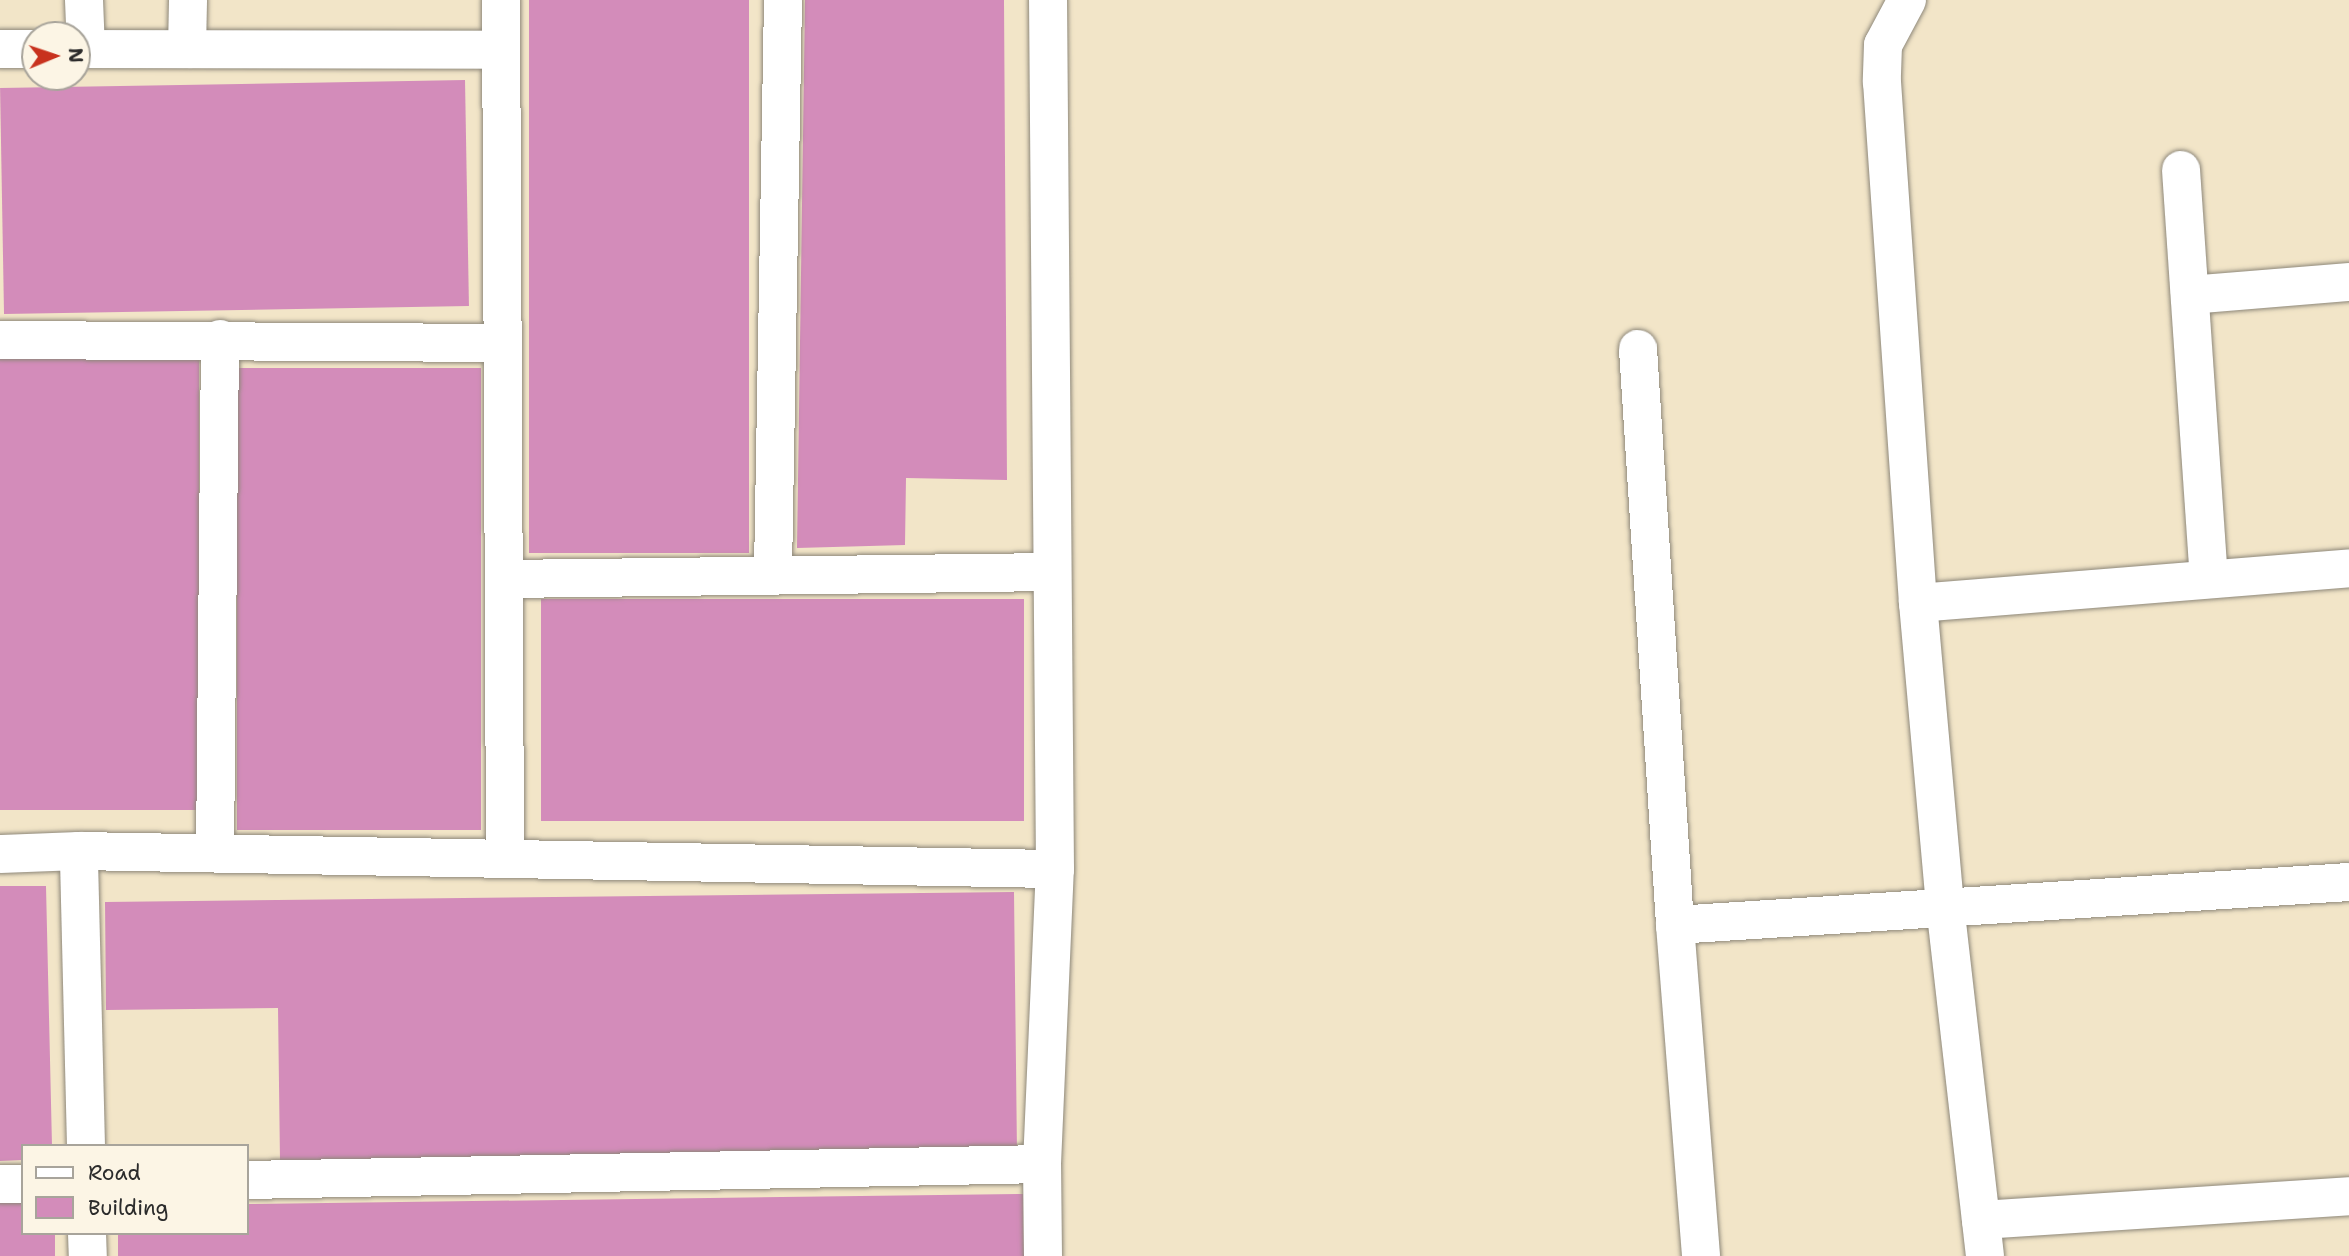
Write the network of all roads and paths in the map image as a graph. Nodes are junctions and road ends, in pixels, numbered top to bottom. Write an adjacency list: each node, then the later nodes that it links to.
1 (84, 0): 7 (street)
2 (188, 0): 11 (street)
3 (501, 0): 12 (street)
4 (783, 0): 21 (street)
5 (1048, 0): 22 (street)
6 (1907, 0): 25 (street)
7 (83, 21)
8 (0, 49): 9 (street)
9 (21, 49)
10 (91, 49): 11 (street)
11 (187, 49): 12 (street)
12 (501, 50): 18 (street)
13 (2181, 170): 15 (street)
14 (2349, 282): 15 (street)
15 (2190, 295): 24 (street)
16 (220, 339): 17 (street); 18 (street); 27 (street)
17 (0, 341)
18 (503, 343): 23 (street)
19 (1638, 349): 33 (street)
20 (2349, 568): 24 (street)
21 (773, 572): 22 (street); 23 (street)
22 (1052, 572): 30 (street)
23 (505, 579): 29 (street)
24 (2209, 579): 25 (street)
25 (1918, 603): 32 (street)
26 (79, 851): 27 (street); 28 (street); 34 (street)
27 (215, 853): 29 (street)
28 (0, 854)
29 (505, 859): 30 (street)
30 (1055, 869): 35 (street)
31 (2349, 881): 32 (street)
32 (1945, 905): 33 (street); 41 (street)
33 (1675, 925): 44 (street)
34 (86, 1144)
35 (1042, 1164): 36 (street); 43 (street)
36 (248, 1181)
37 (0, 1184): 38 (street)
38 (21, 1184)
39 (2349, 1196): 41 (street)
40 (87, 1235): 42 (street)
41 (1983, 1238)
42 (88, 1256)
43 (1043, 1256)
44 (1701, 1256)

